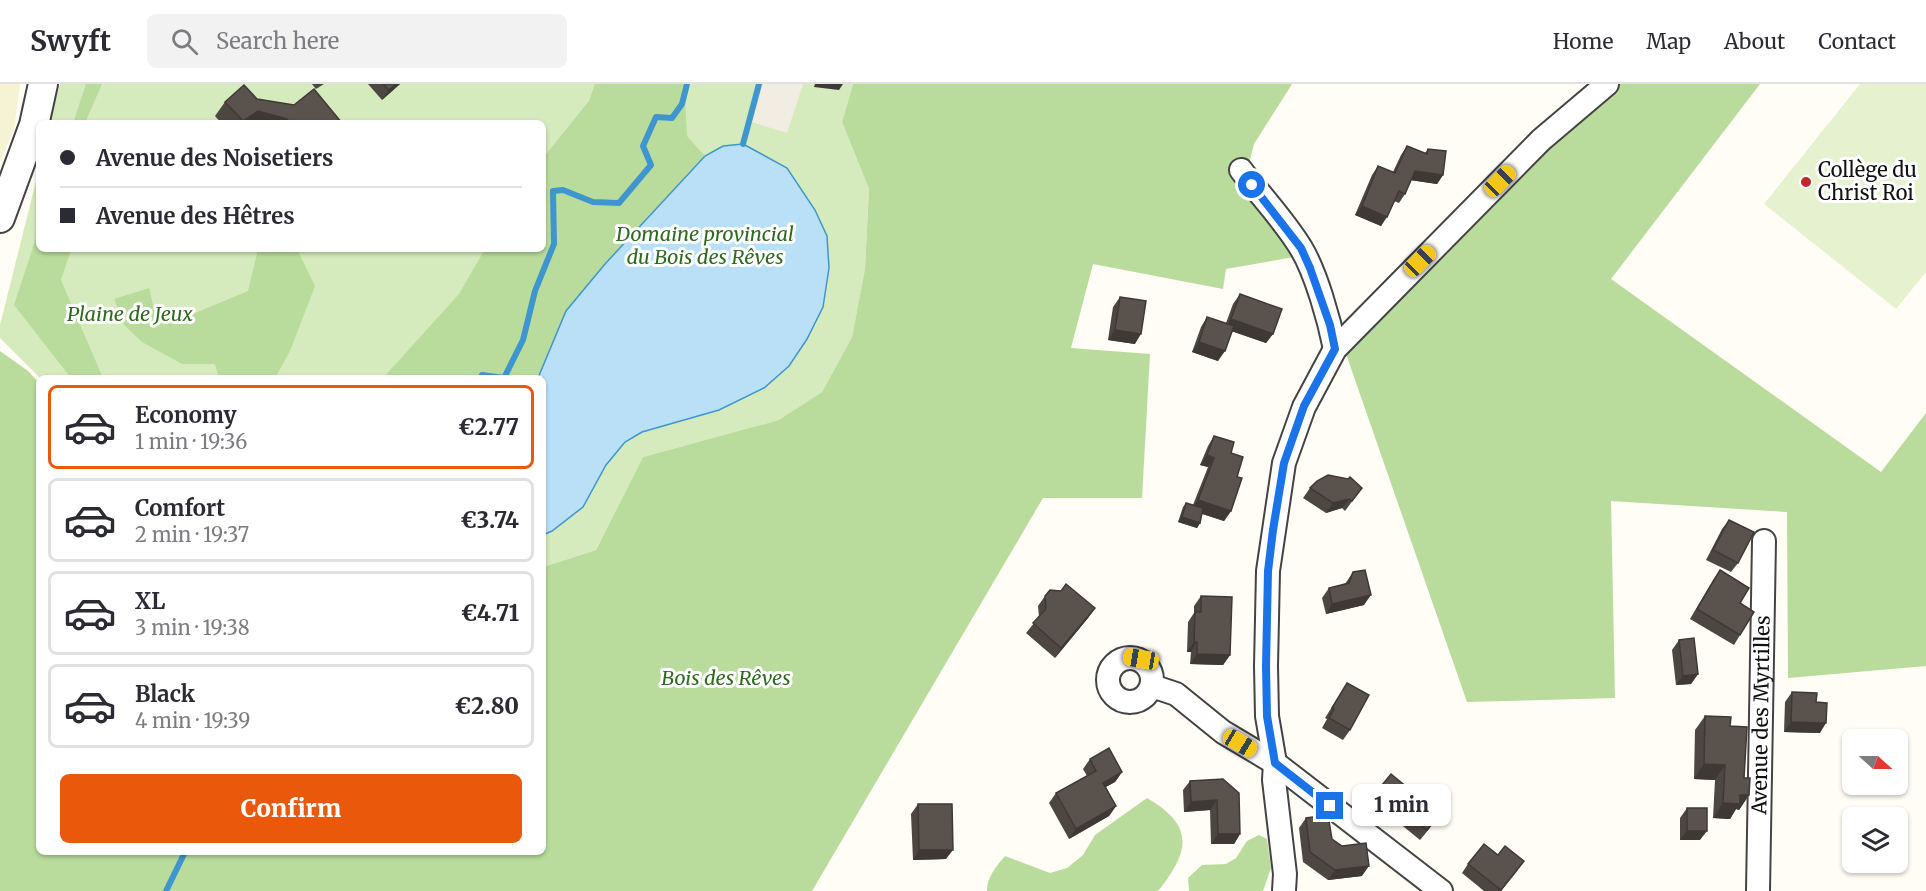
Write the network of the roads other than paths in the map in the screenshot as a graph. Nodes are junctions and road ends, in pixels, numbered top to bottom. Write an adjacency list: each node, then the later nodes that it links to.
1 (43, 84): 4 (street)
2 (1607, 84): 5 (street)
3 (1241, 170): 5 (street)
4 (0, 218)
5 (1335, 349): 8 (street)
6 (1764, 541): 11 (street, Avenue des Myrtilles)
7 (1152, 686): 8 (street)
8 (1275, 763): 9 (street); 10 (street)
9 (1284, 891)
10 (1441, 891)
11 (1758, 891)

